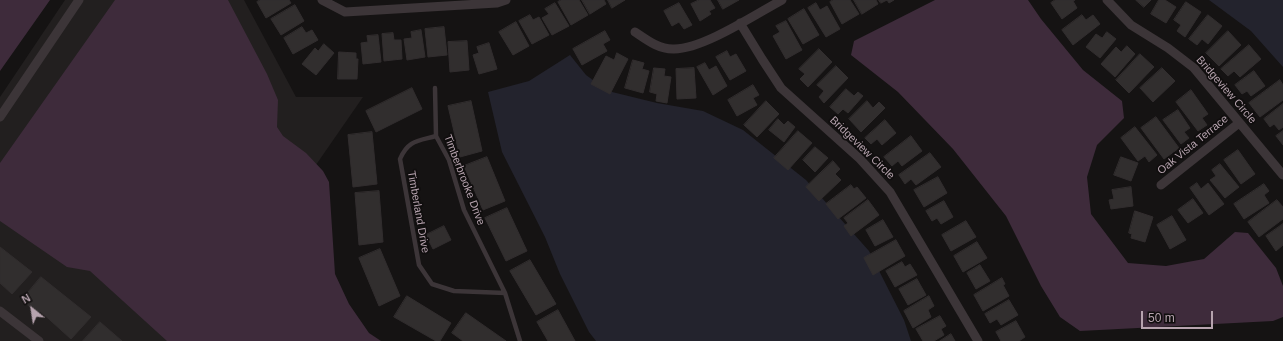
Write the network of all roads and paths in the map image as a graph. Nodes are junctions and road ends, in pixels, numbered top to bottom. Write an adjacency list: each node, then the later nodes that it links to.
1 (80, 0): 9 (street)
2 (322, 0): 3 (street)
3 (506, 0)
4 (782, 0): 6 (street)
5 (1107, 0): 10 (street, Bridgeview Circle)
6 (740, 22): 7 (street); 18 (street, Bridgeview Circle)
7 (635, 32)
8 (435, 88): 11 (lane, Timberbrooke Drive)
9 (0, 117)
10 (1239, 123): 12 (street, Bridgeview Circle); 13 (street, Oak Vista Terrace)
11 (436, 136): 14 (lane, Timberbrooke Drive); 14 (lane, Timberland Drive)
12 (1283, 175)
13 (1161, 185)
14 (505, 293): 17 (lane, Timberbrooke Drive)
15 (0, 311): 16 (street)
16 (39, 341)
17 (520, 341)
18 (978, 341)

